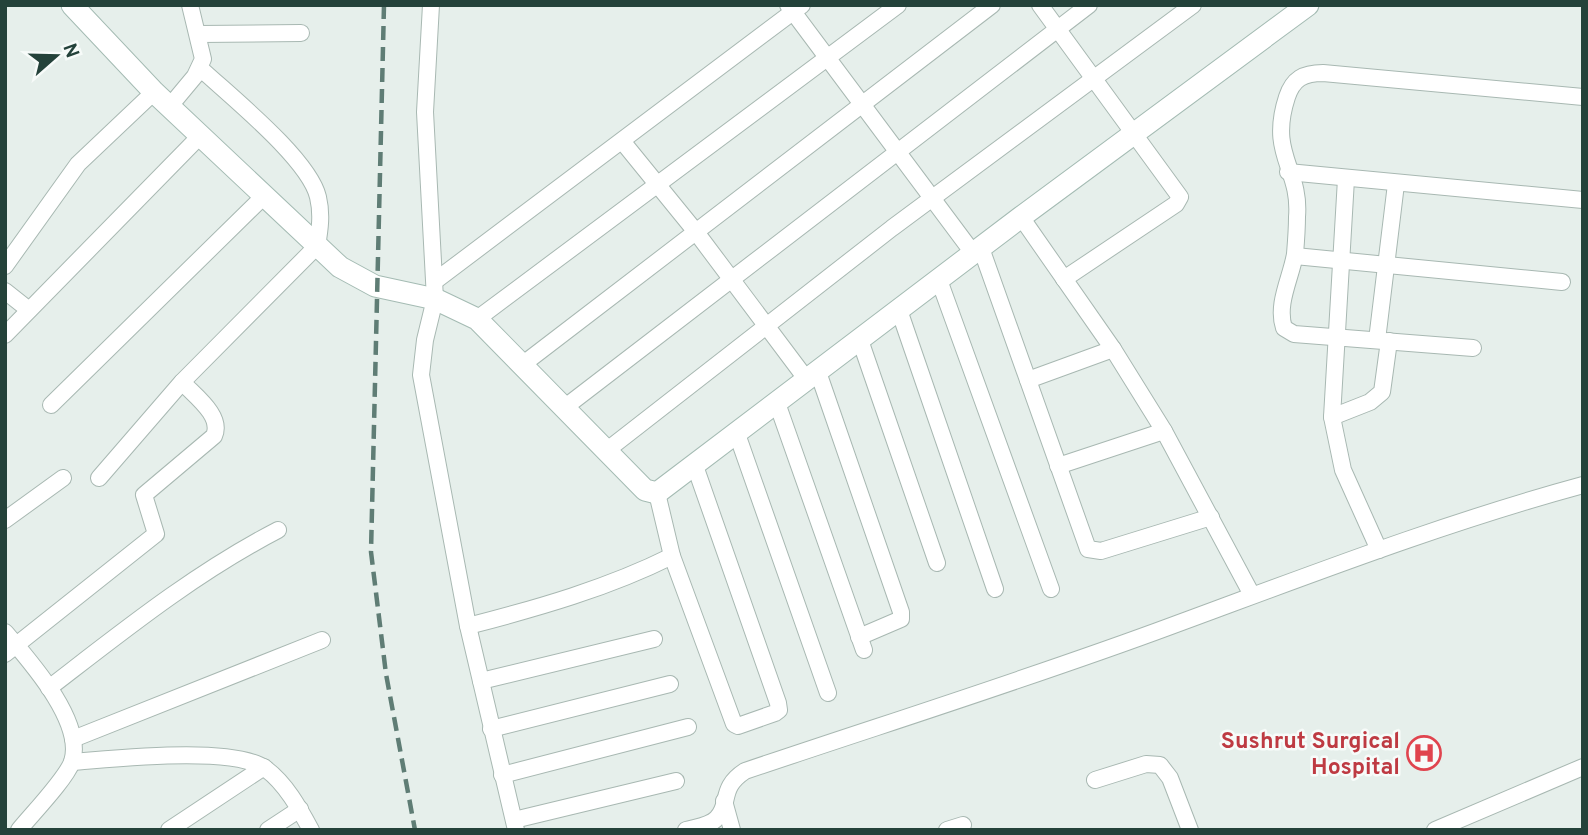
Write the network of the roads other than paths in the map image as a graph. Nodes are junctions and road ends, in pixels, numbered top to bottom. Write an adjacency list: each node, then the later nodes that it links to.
1 (72, 5): 18 (street)
2 (190, 5): 13 (street)
3 (431, 5): 43 (street)
4 (898, 5): 14 (street)
5 (992, 5): 19 (street)
6 (1040, 5): 11 (street)
7 (1089, 5): 11 (street)
8 (1193, 5): 16 (street)
9 (794, 7): 14 (street); 22 (street)
10 (1294, 9): 20 (street)
11 (1057, 30): 16 (street); 23 (street)
12 (301, 33): 13 (street)
13 (200, 34): 15 (street)
14 (827, 58): 19 (street); 26 (street)
15 (200, 68): 18 (street); 33 (street)
16 (1092, 80): 20 (street); 29 (street)
17 (1583, 97): 24 (street)
18 (162, 99): 21 (street); 38 (street)
19 (862, 107): 23 (street); 32 (street)
20 (1135, 133): 31 (street); 40 (street)
21 (200, 136): 28 (street); 45 (street)
22 (622, 141): 26 (street); 43 (street)
23 (896, 151): 29 (street); 39 (street)
24 (1288, 172): 25 (street); 35 (street)
25 (1346, 179): 27 (street); 36 (street)
26 (658, 183): 32 (street); 47 (street)
27 (1396, 184): 30 (street); 37 (street)
28 (264, 196): 33 (street); 60 (street)
29 (932, 198): 34 (street); 48 (street)
30 (1583, 200)
31 (1021, 217): 34 (street); 40 (street)
32 (696, 232): 39 (street); 55 (street)
33 (317, 246): 43 (street); 58 (street)
34 (977, 250): 41 (street); 57 (street)
35 (1295, 256): 36 (street); 50 (street)
36 (1340, 262): 37 (street); 50 (street)
37 (1387, 266): 42 (street); 52 (street)
38 (5, 267)
39 (730, 278): 48 (street); 61 (street)
40 (1063, 279): 54 (street)
41 (939, 280): 46 (street); 79 (street)
42 (1562, 282)
43 (435, 290): 47 (street); 81 (street)
44 (5, 291): 45 (street)
45 (29, 310): 49 (street)
46 (899, 310): 51 (street); 78 (street)
47 (477, 320): 55 (street)
48 (765, 325): 56 (street); 65 (street)
49 (5, 335)
50 (1335, 336): 52 (street); 62 (street)
51 (860, 340): 56 (street); 77 (street)
52 (1383, 340): 53 (street); 62 (street)
53 (1473, 348)
54 (1113, 349): 57 (street); 63 (street)
55 (522, 365): 61 (street)
56 (813, 376): 59 (street); 59 (street)
57 (1028, 380): 67 (street)
58 (182, 382): 69 (street); 85 (street)
59 (777, 403): 64 (street)
60 (51, 405)
61 (564, 408): 65 (street)
62 (1332, 417): 75 (street)
63 (1164, 431): 67 (street); 72 (street)
64 (737, 434): 66 (street); 89 (street)
65 (606, 451): 71 (street)
66 (695, 466): 71 (street); 76 (street)
67 (1058, 466): 72 (street)
68 (63, 478): 73 (street)
69 (99, 478)
70 (1583, 485): 75 (street)
71 (657, 493): 76 (street)
72 (1211, 517): 80 (street)
73 (5, 520)
74 (278, 530): 88 (street)
75 (1379, 550): 80 (street)
76 (672, 556): 81 (street)
77 (937, 563)
78 (995, 589)
79 (1051, 589)
80 (1252, 595): 99 (street)
81 (468, 626): 86 (street)
82 (5, 632): 85 (street)
83 (654, 639): 86 (street)
84 (322, 640): 92 (street)
85 (11, 649): 88 (street)
86 (481, 681): 91 (street)
87 (670, 684): 91 (street)
88 (49, 688): 92 (street)
89 (828, 693)
90 (688, 727): 96 (street)
91 (491, 729): 96 (street)
92 (74, 739): 93 (street)
93 (72, 762): 94 (street); 102 (street)
94 (264, 767): 100 (street); 103 (street)
95 (1583, 767): 109 (street)
96 (502, 775): 101 (street)
97 (676, 780): 101 (street)
98 (1095, 780): 108 (street)
99 (724, 801): 106 (street); 107 (street)
100 (300, 809): 104 (street); 105 (street)
101 (515, 825)
102 (19, 830)
103 (169, 830)
104 (268, 830)
105 (311, 830)
106 (686, 830)
107 (732, 830)
108 (1190, 830)
109 (1436, 830)

